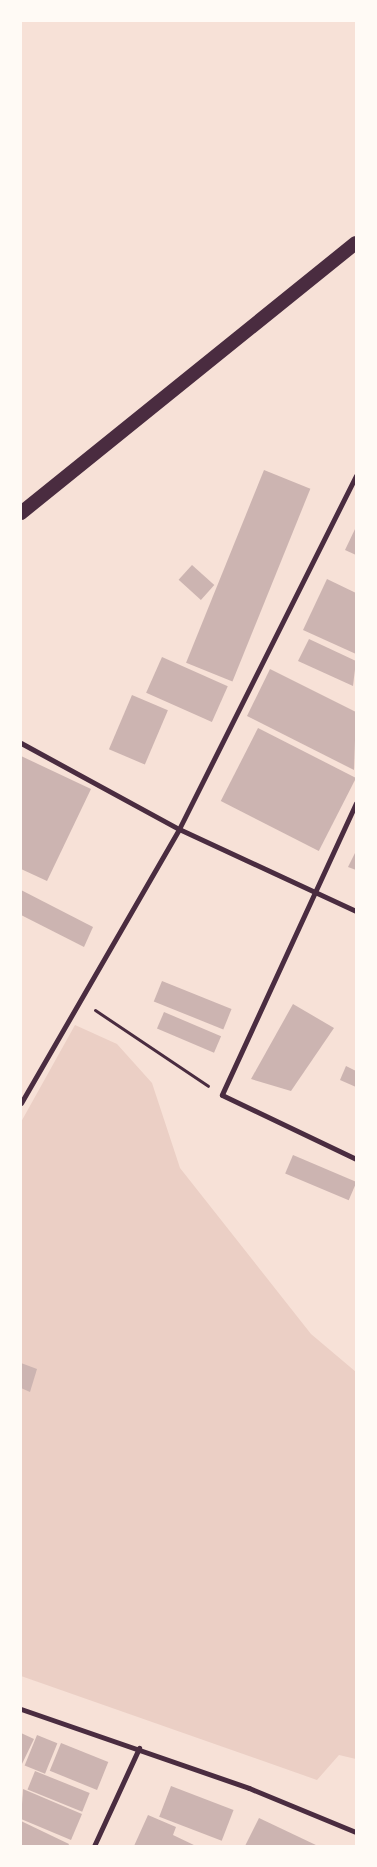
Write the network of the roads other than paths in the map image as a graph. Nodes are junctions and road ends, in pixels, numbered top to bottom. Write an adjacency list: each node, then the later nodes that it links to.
1 (356, 243): 3 (highway)
2 (356, 476): 6 (street)
3 (21, 513)
4 (21, 743): 6 (street)
5 (356, 803): 7 (street)
6 (179, 829): 7 (street); 9 (street)
7 (314, 891): 8 (street); 10 (street)
8 (356, 911)
9 (21, 1103)
10 (356, 1159)
11 (21, 1709): 12 (street)
12 (139, 1748): 13 (street); 14 (street)
13 (356, 1832)
14 (94, 1846)

